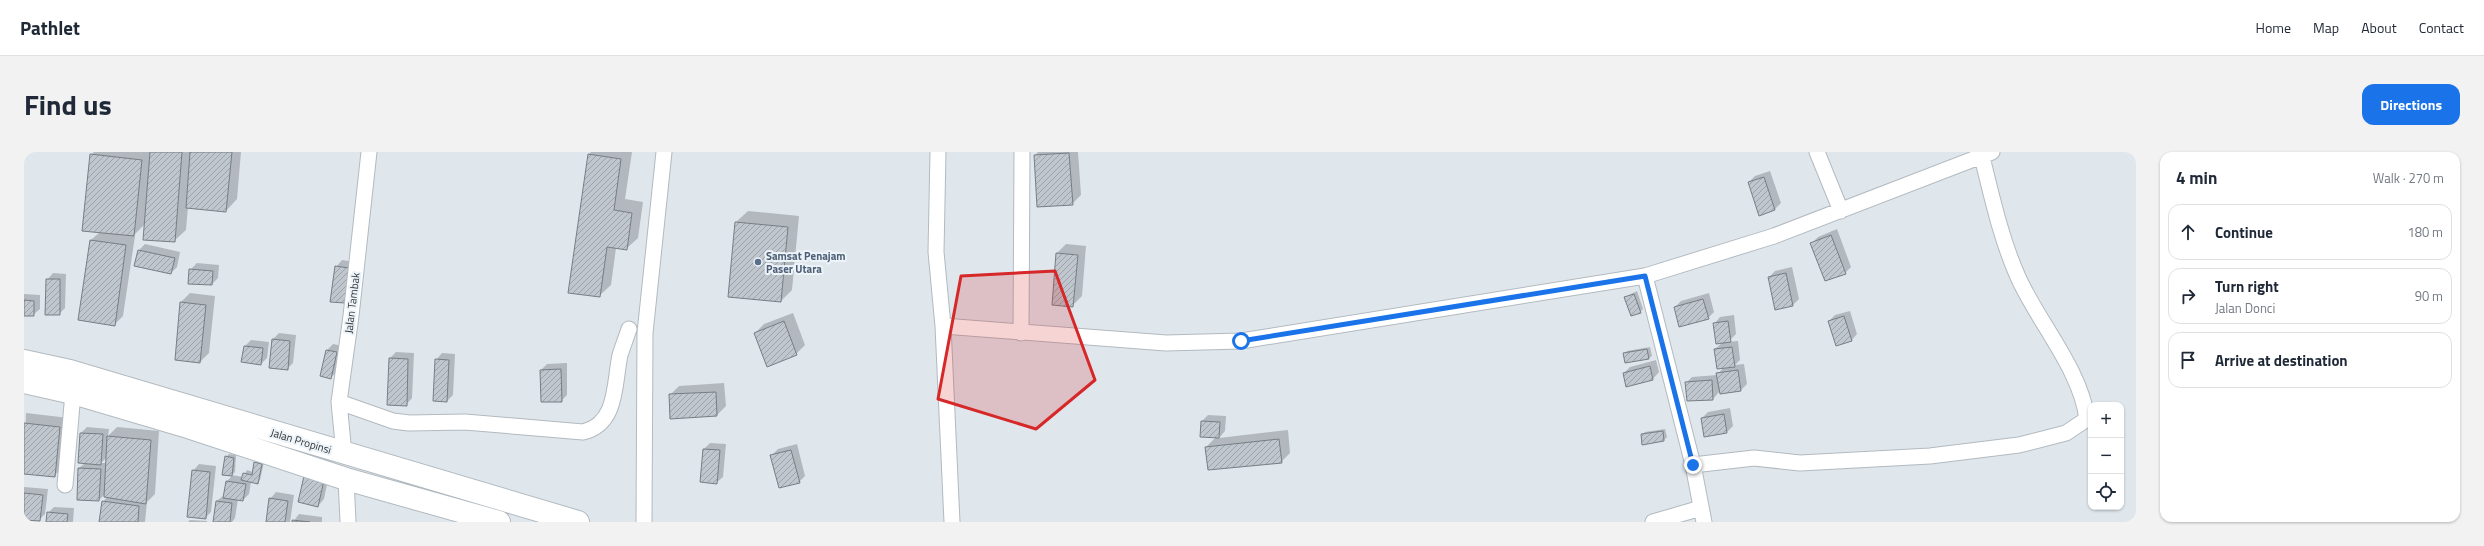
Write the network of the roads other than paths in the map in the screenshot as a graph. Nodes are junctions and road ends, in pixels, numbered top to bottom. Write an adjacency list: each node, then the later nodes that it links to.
1 (369, 152): 15 (street, Jalan Tambak)
2 (664, 152): 24 (street)
3 (938, 152): 9 (street)
4 (1022, 152): 11 (street)
5 (1818, 152): 7 (street)
6 (1987, 154): 7 (street); 17 (street)
7 (1841, 211): 8 (street)
8 (1645, 276): 11 (street); 17 (street)
9 (943, 326): 11 (street); 25 (street)
10 (629, 329): 15 (street)
11 (1021, 333)
12 (24, 361): 16 (highway, Jalan Propinsi)
13 (24, 382): 14 (highway)
14 (73, 394): 18 (highway); 19 (street)
15 (339, 402): 16 (street, Jalan Tambak)
16 (344, 454): 23 (highway, Jalan Propinsi)
17 (1693, 465): 20 (street)
18 (346, 479): 21 (street); 22 (highway)
19 (65, 485)
20 (1703, 515): 26 (street)
21 (348, 522)
22 (499, 522)
23 (578, 522)
24 (644, 522)
25 (952, 522)
26 (1653, 522)

